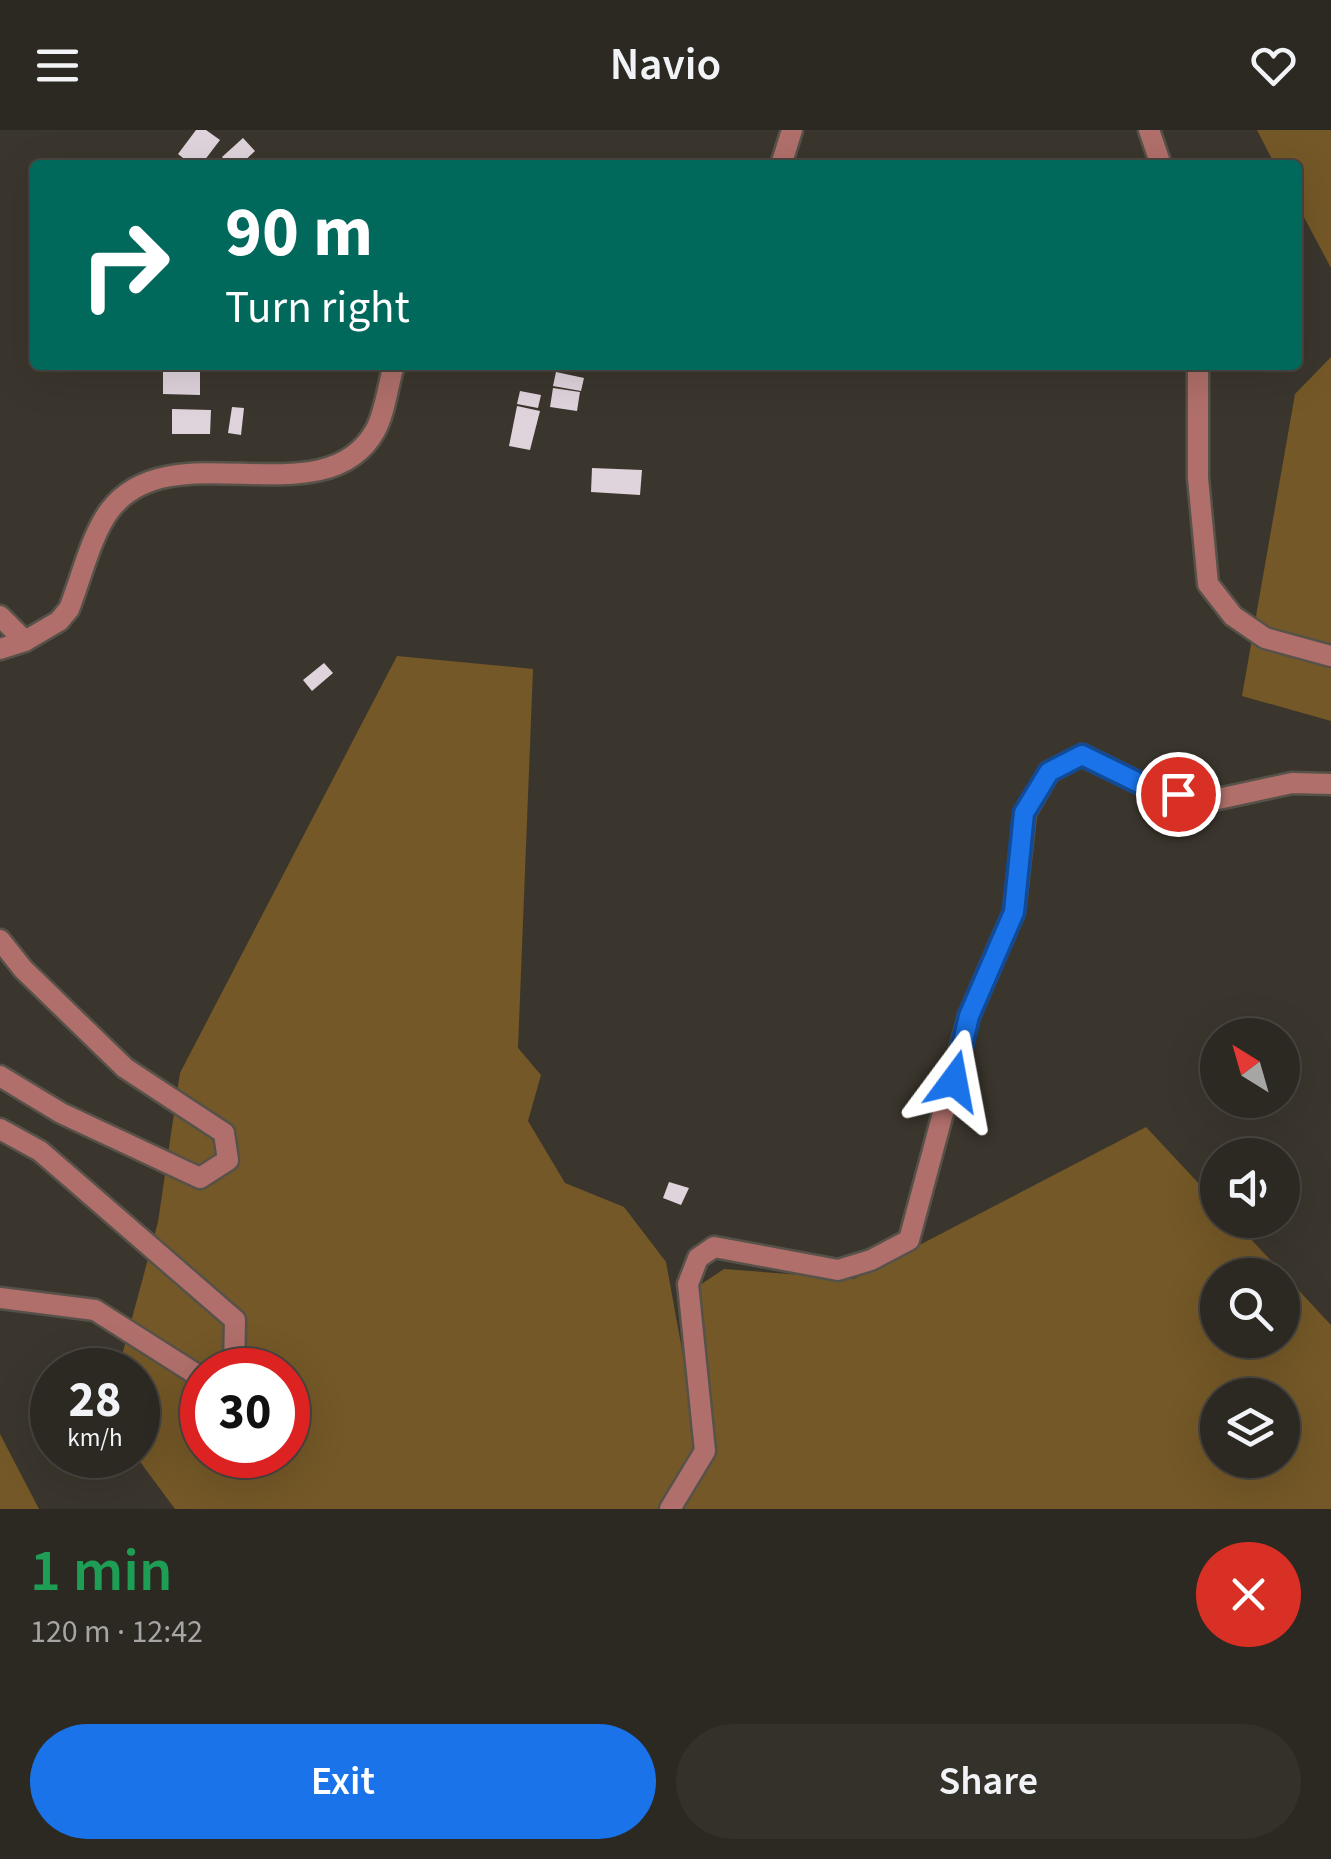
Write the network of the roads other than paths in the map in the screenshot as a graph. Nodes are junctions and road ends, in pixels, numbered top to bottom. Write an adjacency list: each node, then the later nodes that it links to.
1 (792, 130): 3 (street)
2 (1149, 130): 4 (street)
3 (783, 160)
4 (1159, 160)
5 (393, 370): 8 (street)
6 (1198, 370): 10 (street)
7 (0, 616): 8 (street)
8 (25, 640): 9 (street)
9 (0, 649)
10 (1331, 656)
11 (1331, 784): 18 (street)
12 (0, 940): 13 (street)
13 (0, 1076)
14 (0, 1129): 16 (street)
15 (0, 1298): 17 (street)
16 (234, 1348)
17 (180, 1364)
18 (670, 1509)

